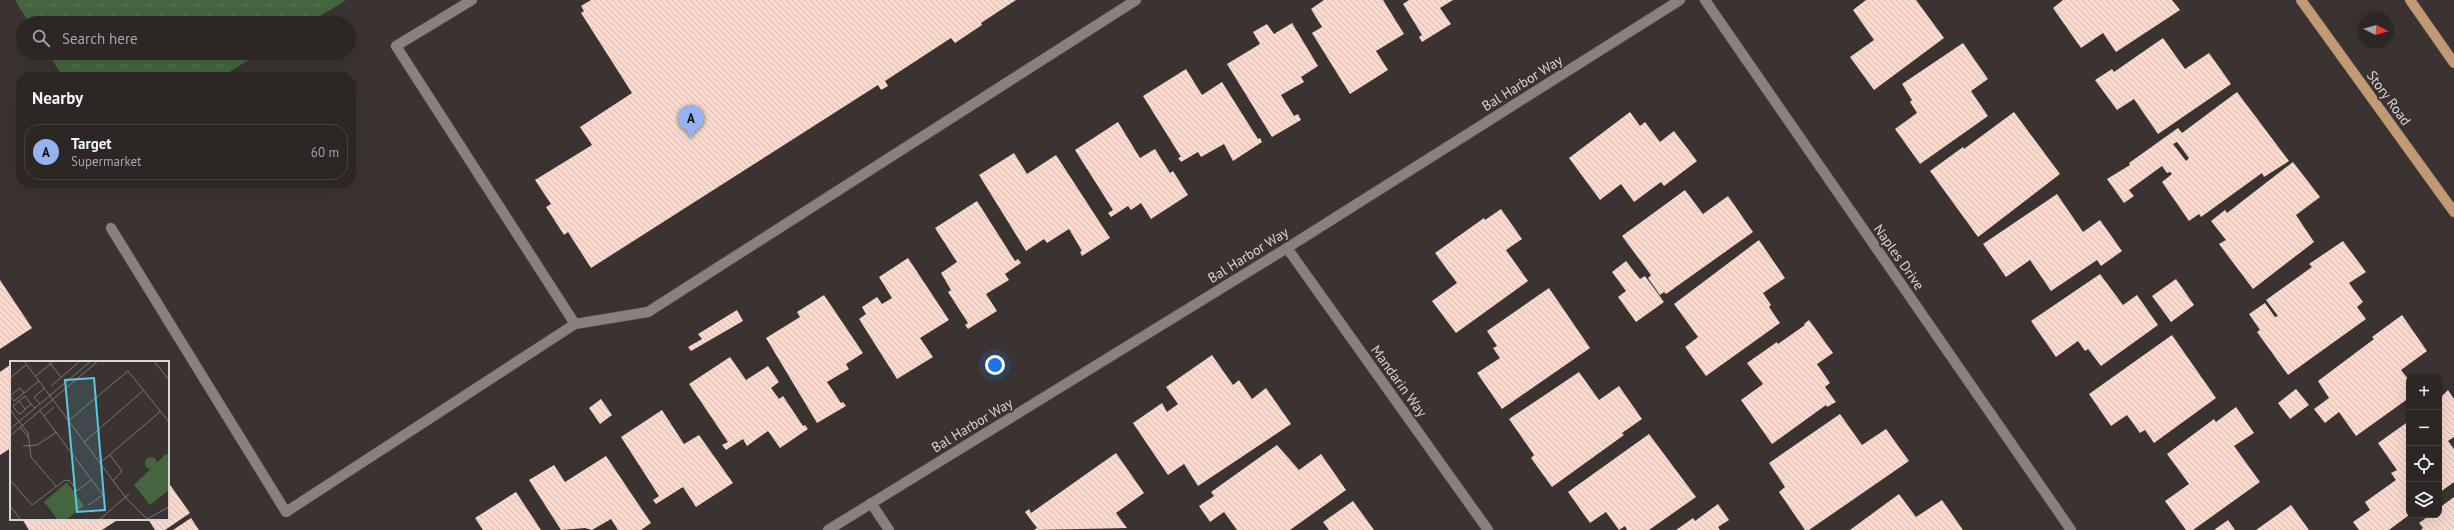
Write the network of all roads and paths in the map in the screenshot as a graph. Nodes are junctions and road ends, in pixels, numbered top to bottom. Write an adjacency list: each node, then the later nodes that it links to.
1 (472, 0): 11 (street)
2 (1136, 0): 11 (street)
3 (1680, 0): 10 (street, Bal Harbor Way)
4 (1705, 0): 16 (street, Naples Drive)
5 (2301, 0): 8 (main road, Story Road)
6 (2410, 0): 7 (main road)
7 (2454, 63)
8 (2454, 212)
9 (111, 228): 11 (street)
10 (1287, 248): 12 (street, Bal Harbor Way); 15 (street, Mandarin Way)
11 (575, 324)
12 (871, 503): 13 (street, Bal Harbor Way); 14 (street)
13 (828, 530)
14 (889, 530)
15 (1488, 530)
16 (2071, 530)

